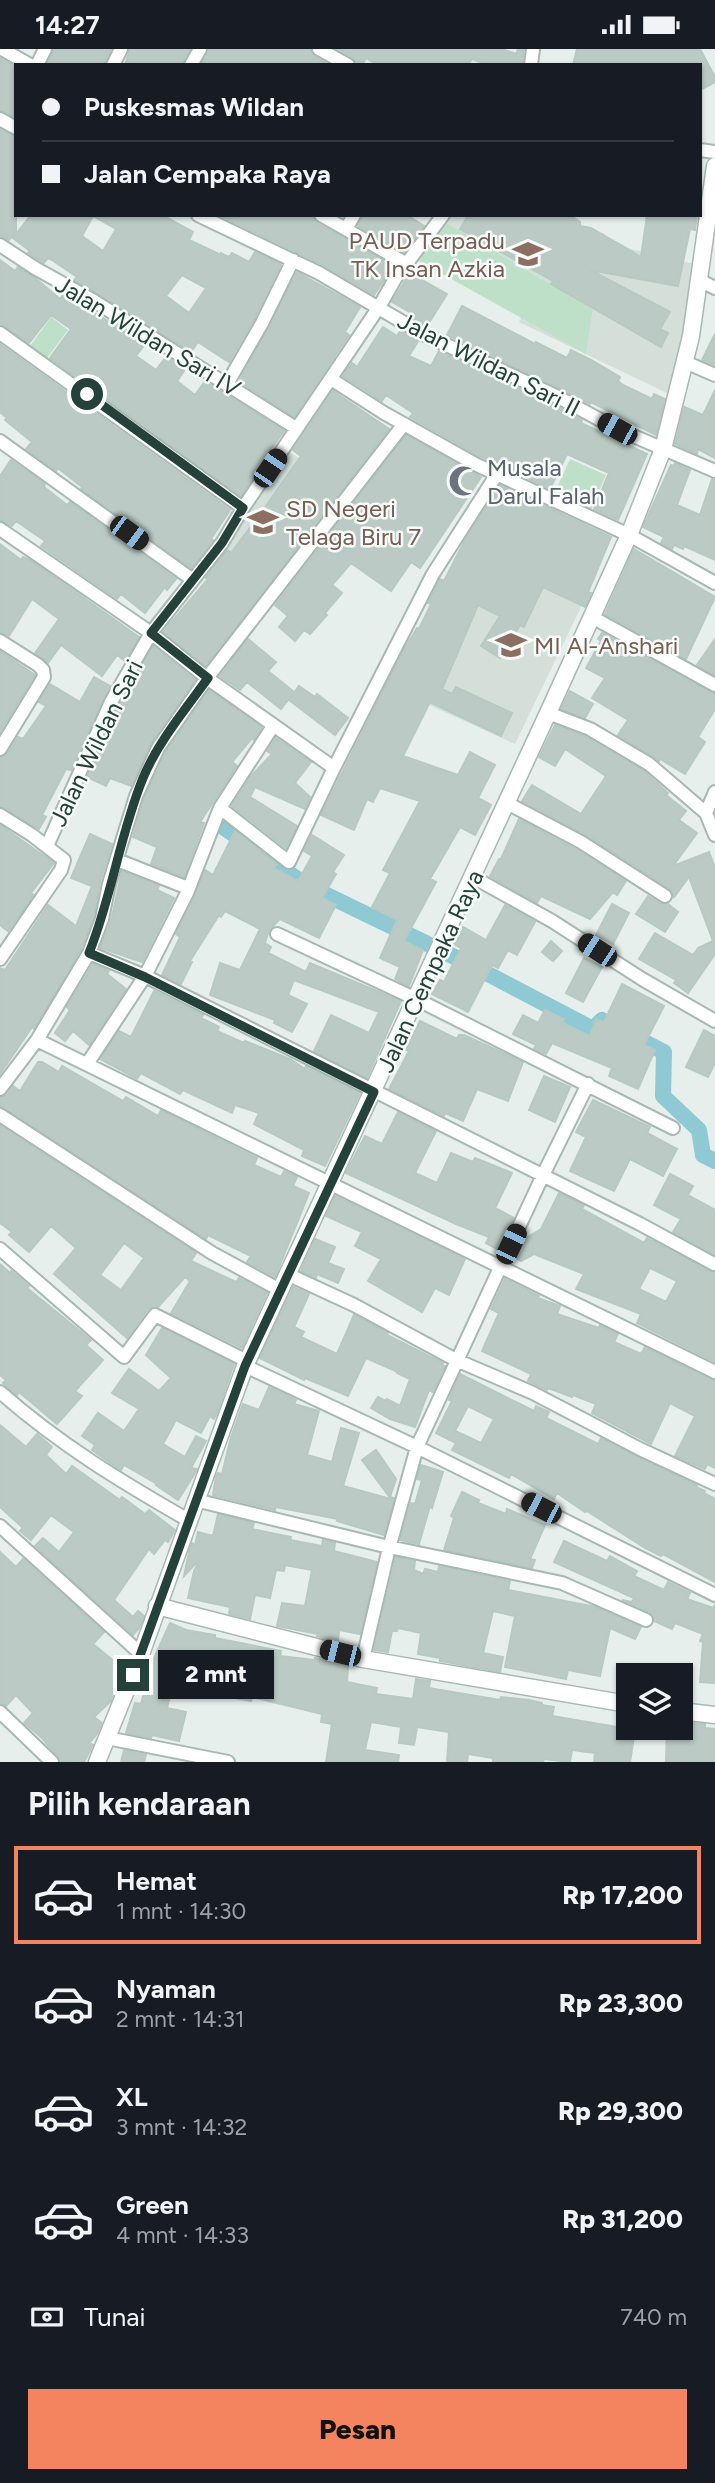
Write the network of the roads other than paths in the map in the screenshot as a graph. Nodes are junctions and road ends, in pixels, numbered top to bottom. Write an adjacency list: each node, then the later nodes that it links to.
1 (2, 49): 3 (street)
2 (319, 49): 4 (street)
3 (26, 63)
4 (344, 63)
5 (715, 166): 14 (street, Jalan Cempaka Raya)
6 (202, 217): 12 (street, Jalan Wildan Sari II)
7 (325, 217): 10 (street)
8 (353, 217): 10 (street)
9 (442, 217): 13 (street, Jalan Wildan Sari)
10 (346, 229): 13 (street)
11 (0, 245): 21 (street, Jalan Wildan Sari IV)
12 (293, 260): 16 (street, Jalan Wildan Sari II); 21 (street)
13 (407, 264): 16 (street, Jalan Wildan Sari)
14 (699, 280): 15 (street); 18 (street, Jalan Cempaka Raya)
15 (715, 288)
16 (379, 307): 20 (street, Jalan Wildan Sari); 25 (street, Jalan Wildan Sari II)
17 (0, 333): 28 (street)
18 (685, 362): 19 (street); 25 (street, Jalan Cempaka Raya)
19 (715, 375)
20 (331, 379): 22 (street); 23 (street, Jalan Wildan Sari)
21 (227, 384): 23 (street, Jalan Wildan Sari IV)
22 (404, 424): 27 (street); 36 (street)
23 (296, 428): 28 (street, Jalan Wildan Sari)
24 (0, 441): 31 (street)
25 (663, 449): 26 (street, Jalan Wildan Sari II); 30 (street, Jalan Cempaka Raya)
26 (715, 471)
27 (496, 474): 30 (street); 41 (street)
28 (243, 508): 31 (street, Jalan Wildan Sari)
29 (0, 529): 34 (street)
30 (629, 535): 32 (street); 33 (street, Jalan Cempaka Raya)
31 (194, 580): 34 (street, Jalan Wildan Sari)
32 (715, 583)
33 (592, 617): 37 (street); 38 (street, Jalan Cempaka Raya)
34 (151, 633): 36 (street); 48 (street, Jalan Wildan Sari)
35 (0, 641): 40 (street)
36 (208, 678): 39 (street); 49 (street)
37 (715, 685)
38 (548, 713): 43 (street, Jalan Cempaka Raya); 45 (street)
39 (273, 726): 41 (street); 44 (street)
40 (0, 749)
41 (334, 768): 44 (street)
42 (715, 792): 45 (street)
43 (507, 803): 50 (street, Jalan Cempaka Raya); 52 (street)
44 (220, 808): 51 (street)
45 (706, 813): 47 (street)
46 (0, 815): 48 (street)
47 (715, 835)
48 (47, 846): 55 (street, Jalan Wildan Sari)
49 (117, 860): 51 (street); 54 (street)
50 (473, 877): 57 (street, Jalan Cempaka Raya); 58 (street)
51 (188, 888): 56 (street)
52 (665, 896)
53 (277, 934): 57 (street)
54 (89, 953): 56 (street); 59 (street)
55 (0, 959)
56 (145, 977): 60 (street); 63 (street)
57 (416, 999): 61 (street); 63 (street, Jalan Cempaka Raya)
58 (715, 1021)
59 (37, 1040): 60 (street); 62 (street)
60 (87, 1064): 67 (street)
61 (589, 1084): 65 (street); 66 (street)
62 (0, 1089)
63 (374, 1092): 66 (street); 67 (street, Jalan Cempaka Raya)
64 (0, 1115): 72 (street)
65 (673, 1128)
66 (543, 1175): 69 (street); 70 (street)
67 (329, 1184): 70 (street); 71 (street, Jalan Cempaka Raya)
68 (0, 1249): 74 (street)
69 (715, 1264)
70 (500, 1267): 73 (street); 75 (street)
71 (287, 1274): 72 (street, Jalan Cempaka Raya); 73 (street)
72 (280, 1290): 74 (street, Jalan Cempaka Raya)
73 (456, 1360): 77 (street); 78 (street)
74 (246, 1363): 77 (street); 79 (street, Jalan Cempaka Raya)
75 (715, 1372)
76 (0, 1392): 80 (street)
77 (417, 1447): 82 (street); 83 (street)
78 (715, 1484)
79 (195, 1500): 80 (street, Jalan Cempaka Raya); 82 (street)
80 (188, 1520): 84 (street, Jalan Cempaka Raya)
81 (0, 1526): 86 (street)
82 (389, 1547): 85 (street); 87 (street)
83 (715, 1595)
84 (157, 1606): 86 (street, Jalan Cempaka Raya); 87 (street)
85 (646, 1620)
86 (141, 1654): 92 (street, Jalan Cempaka Raya)
87 (363, 1659): 88 (street)
88 (616, 1702)
89 (0, 1712): 93 (street)
90 (693, 1712): 91 (street)
91 (715, 1715)
92 (107, 1738): 94 (street, Jalan Cempaka Raya); 95 (street)
93 (52, 1762)
94 (97, 1762)
95 (228, 1762)

